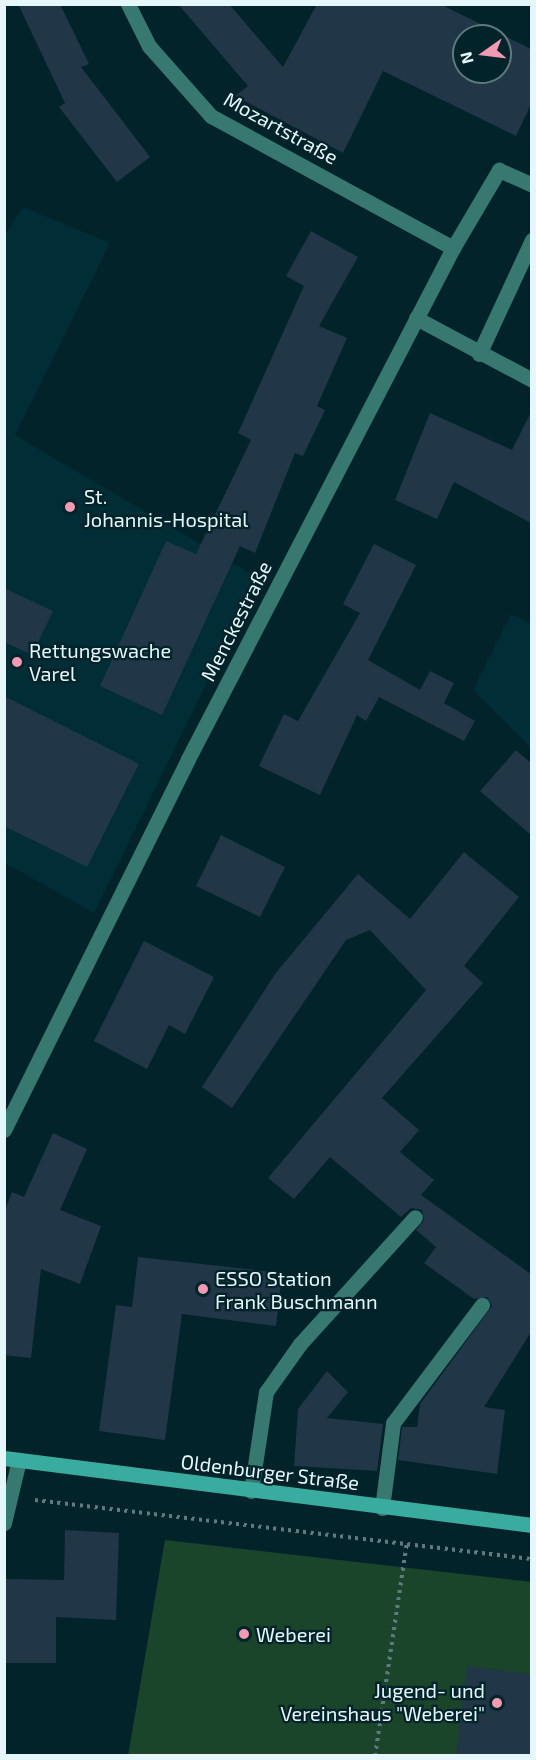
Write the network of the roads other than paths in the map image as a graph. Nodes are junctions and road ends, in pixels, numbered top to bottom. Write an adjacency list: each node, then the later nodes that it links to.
1 (128, 4): 4 (street, Mozartstraße)
2 (531, 186): 4 (street, Menckestraße)
3 (531, 240): 6 (street)
4 (453, 248): 5 (street, Menckestraße)
5 (416, 318): 6 (street); 8 (street, Menckestraße)
6 (479, 354): 7 (street)
7 (531, 380)
8 (4, 1130)
9 (415, 1217): 12 (street)
10 (482, 1305): 13 (street)
11 (12, 1459): 12 (main road, Oldenburger Straße); 14 (street)
12 (251, 1491): 13 (main road, Oldenburger Straße)
13 (382, 1508): 15 (main road, Oldenburger Straße)
14 (4, 1523)
15 (531, 1525)

